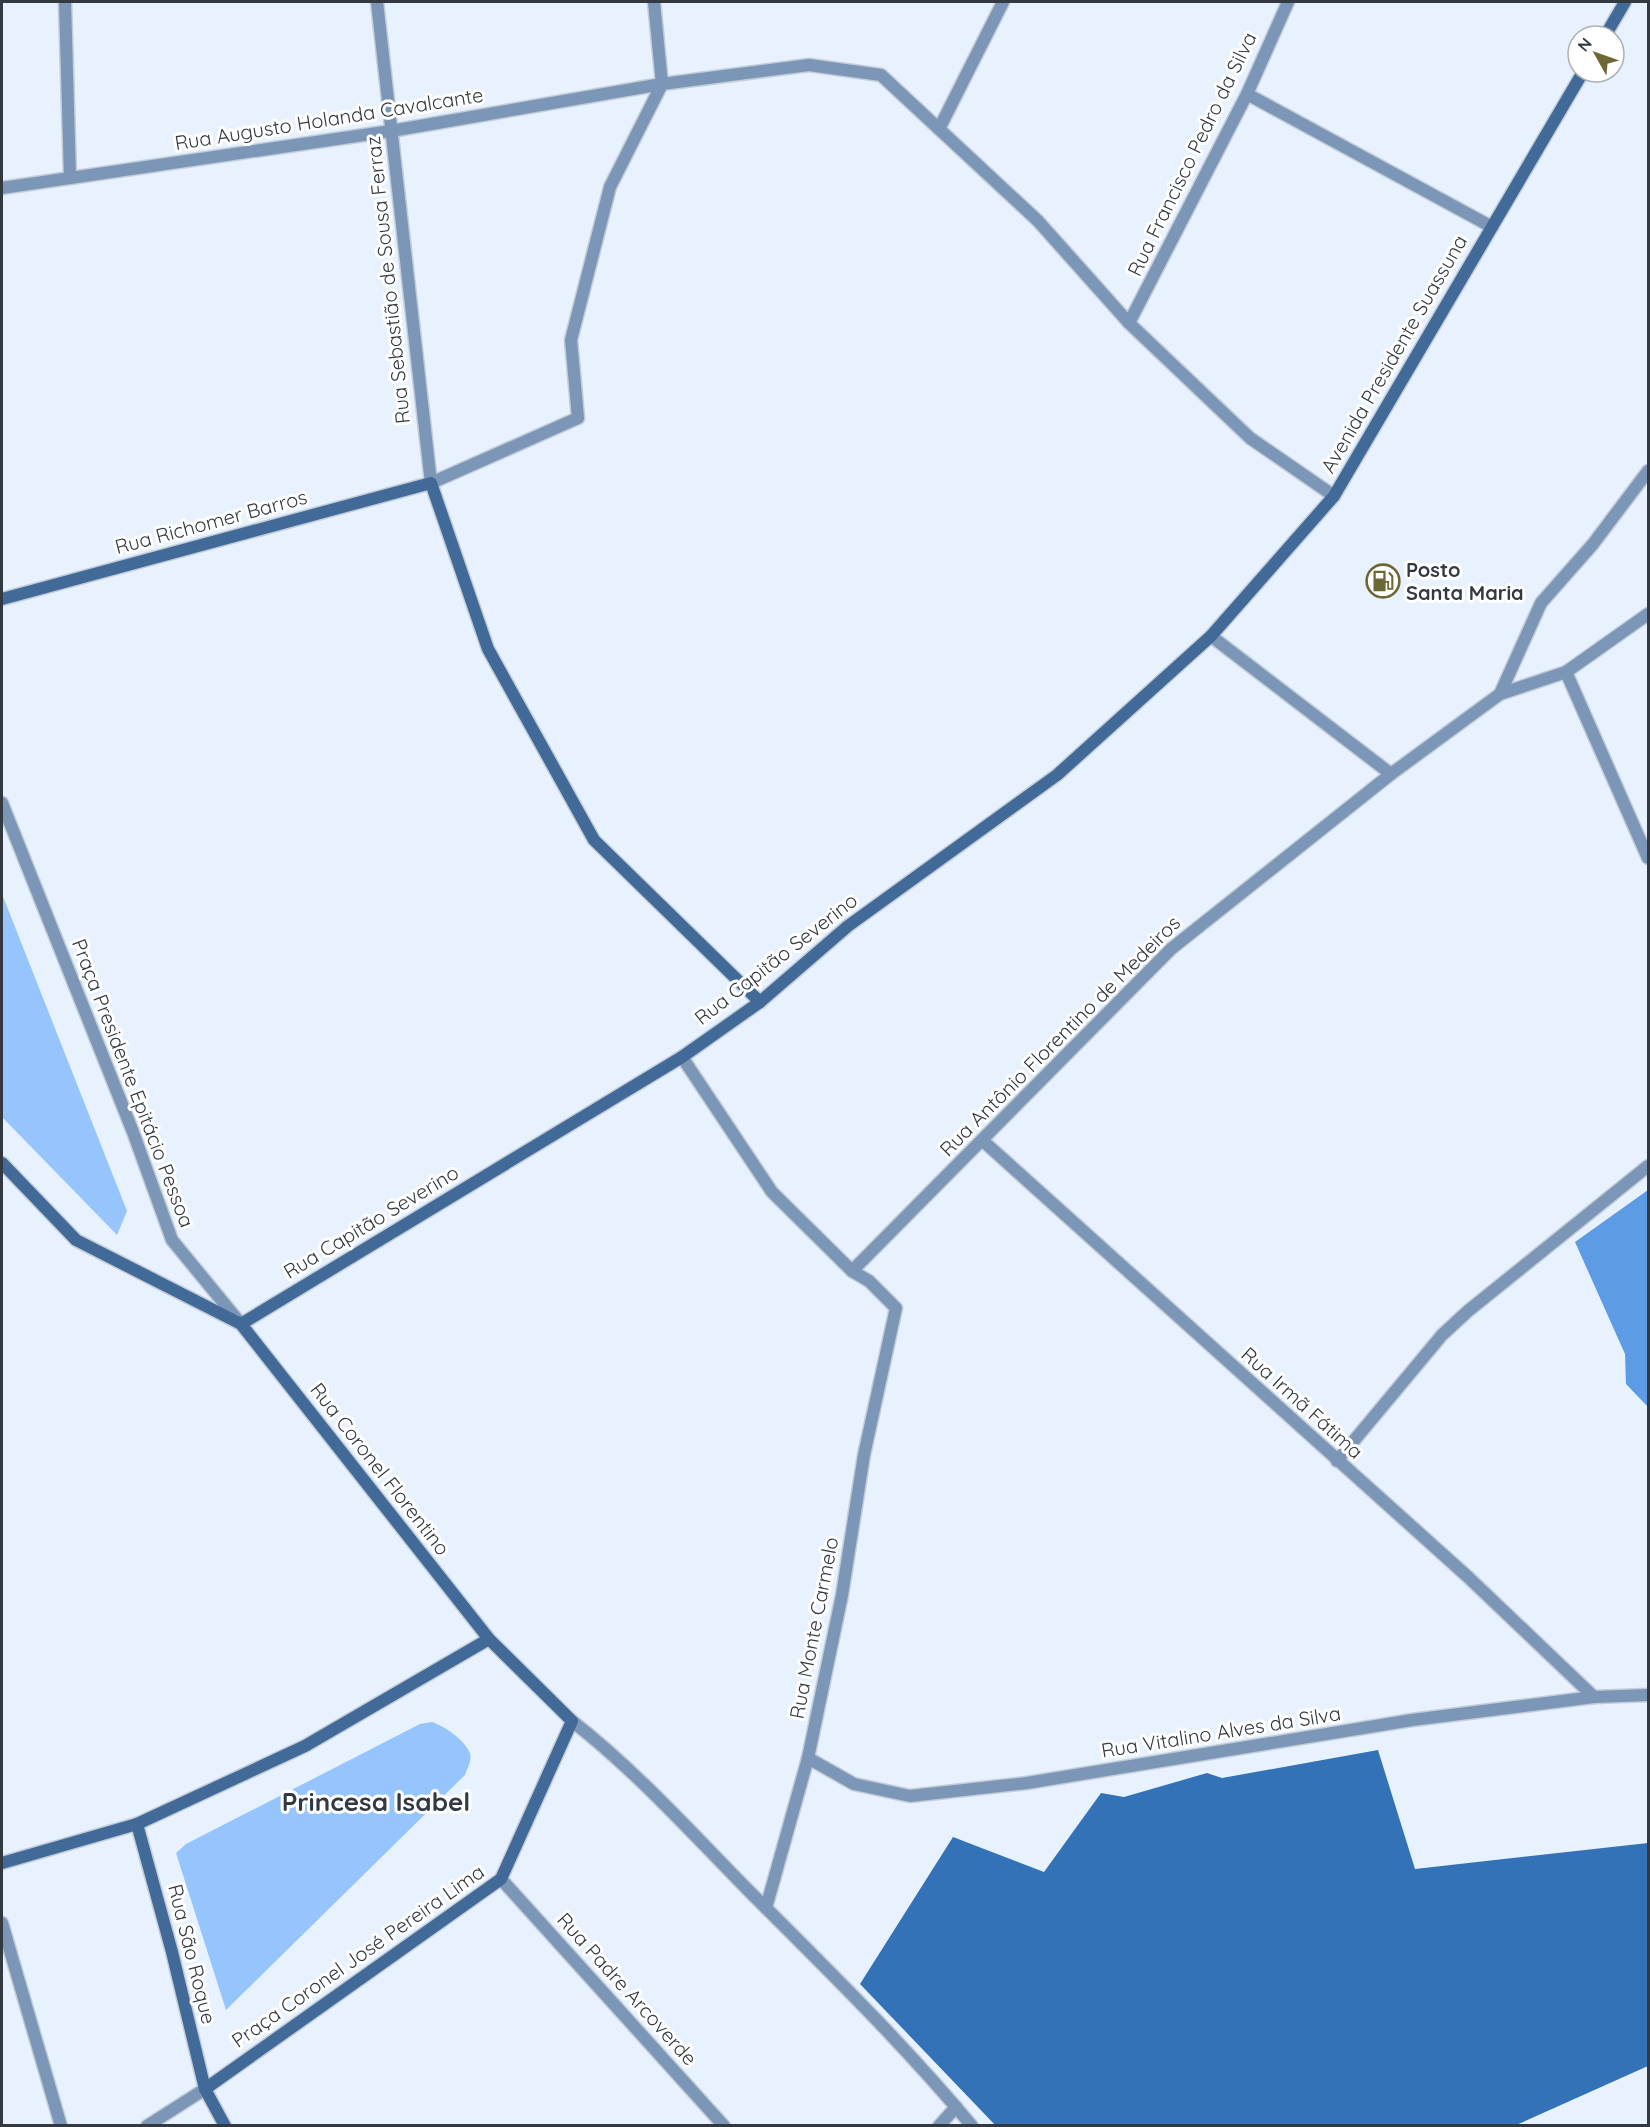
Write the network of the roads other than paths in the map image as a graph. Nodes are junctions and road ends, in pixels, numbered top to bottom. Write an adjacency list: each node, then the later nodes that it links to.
1 (65, 2): 13 (street)
2 (377, 2): 12 (street, Rua Sebastião de Sousa Ferraz)
3 (654, 2): 8 (street)
4 (1003, 2): 11 (street)
5 (1288, 2): 10 (street, Rua Francisco Pedro da Silva)
6 (1625, 2): 7 (main road)
7 (1612, 24)
8 (662, 84): 11 (street, Rua Augusto Holanda Cavalcante); 12 (street, Rua Augusto Holanda Cavalcante); 18 (street)
9 (1576, 84): 15 (main road, Avenida Presidente Suassuna)
10 (1247, 94): 15 (street); 16 (street, Rua Francisco Pedro da Silva)
11 (939, 129): 16 (street, Rua Augusto Holanda Cavalcante)
12 (391, 131): 13 (street, Rua Augusto Holanda Cavalcante); 18 (street, Rua Sebastião de Sousa Ferraz)
13 (70, 177): 14 (street, Rua Augusto Holanda Cavalcante)
14 (2, 188)
15 (1492, 227): 19 (main road, Avenida Presidente Suassuna)
16 (1129, 323): 19 (street, Rua Augusto Holanda Cavalcante)
17 (1648, 471): 24 (street)
18 (431, 483): 20 (main road, Rua Richomer Barros); 28 (main road)
19 (1334, 496): 22 (main road, Avenida Presidente Suassuna)
20 (2, 599)
21 (1648, 614): 23 (street)
22 (1211, 636): 25 (street); 28 (main road, Rua Capitão Severino)
23 (1566, 672): 24 (street); 27 (street)
24 (1500, 694): 25 (street, Rua Antônio Florentino de Medeiros)
25 (1391, 774): 30 (street, Rua Antônio Florentino de Medeiros)
26 (2, 802): 34 (street, Praça Presidente Epitácio Pessoa)
27 (1648, 858)
28 (760, 1002): 29 (main road, Rua Capitão Severino)
29 (682, 1057): 33 (street); 34 (main road, Rua Capitão Severino)
30 (982, 1140): 33 (street, Rua Antônio Florentino de Medeiros); 35 (street, Rua Irmã Fátima)
31 (2, 1163): 34 (main road)
32 (1648, 1166): 35 (street)
33 (852, 1271): 40 (street, Rua Monte Carmelo)
34 (241, 1324): 36 (main road, Rua Coronel Florentino)
35 (1337, 1461): 38 (street, Rua Irmã Fátima)
36 (489, 1639): 39 (main road); 41 (main road)
37 (1648, 1695): 38 (street, Rua Vitalino Alves da Silva)
38 (1594, 1697): 40 (street, Rua Vitalino Alves da Silva)
39 (572, 1721): 43 (main road, Praça Coronel José Pereira Lima); 44 (street)
40 (808, 1758): 44 (street, Rua Monte Carmelo)
41 (137, 1824): 42 (main road); 46 (main road, Rua São Roque)
42 (2, 1863)
43 (501, 1879): 46 (main road, Praça Coronel José Pereira Lima); 51 (street, Rua Padre Arcoverde)
44 (766, 1908): 47 (street)
45 (2, 1923): 48 (street)
46 (205, 2089): 49 (street); 50 (main road, Rua São Roque)
47 (956, 2107): 52 (street); 53 (street)
48 (61, 2126)
49 (147, 2126)
50 (225, 2126)
51 (724, 2126)
52 (939, 2126)
53 (972, 2126)

